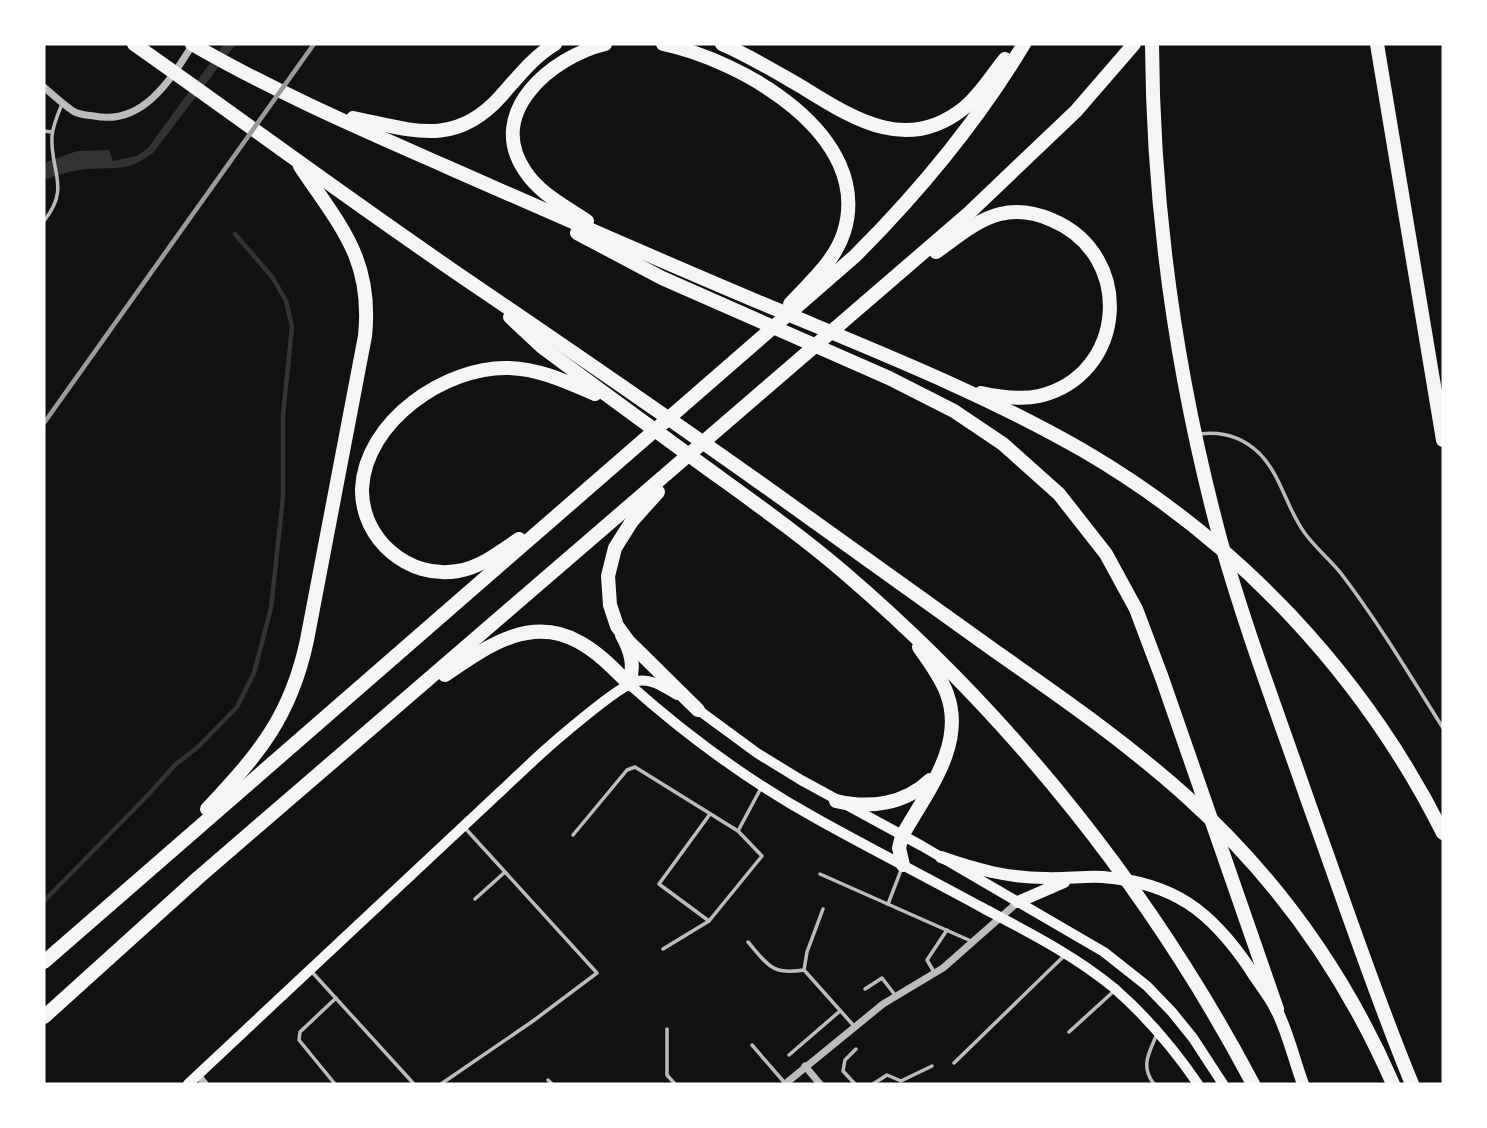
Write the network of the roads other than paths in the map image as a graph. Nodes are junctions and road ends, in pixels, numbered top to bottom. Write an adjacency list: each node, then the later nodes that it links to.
1 (134, 44): 17 (highway)
2 (193, 44): 13 (street); 14 (highway)
3 (555, 44): 14 (highway)
4 (605, 44): 20 (highway)
5 (663, 44): 23 (highway)
6 (722, 44): 7 (highway)
7 (1017, 44)
8 (1024, 44): 23 (highway)
9 (1134, 44): 21 (highway)
10 (1152, 44): 26 (highway)
11 (1377, 44): 27 (highway)
12 (44, 87): 13 (street)
13 (62, 102): 16 (lane)
14 (327, 114): 18 (highway)
15 (44, 131): 16 (lane)
16 (52, 132): 19 (lane)
17 (296, 159): 22 (highway); 47 (highway)
18 (464, 174): 20 (highway); 71 (highway)
19 (44, 221)
20 (627, 246): 24 (highway)
21 (877, 292): 24 (highway); 28 (highway)
22 (486, 293): 25 (highway); 101 (highway)
23 (728, 369): 29 (highway)
24 (948, 382): 42 (highway)
25 (617, 403): 29 (highway); 30 (highway)
26 (1195, 435): 35 (lane); 102 (highway)
27 (1443, 440)
28 (694, 451): 31 (highway); 34 (highway)
29 (567, 508): 47 (highway)
30 (904, 625): 36 (highway); 51 (highway)
31 (622, 635): 32 (highway); 33 (highway)
32 (629, 684): 33 (main road); 34 (highway); 37 (main road); 40 (main road)
33 (698, 710): 38 (main road)
34 (392, 711): 73 (highway)
35 (1443, 728)
36 (943, 762): 38 (highway); 44 (highway)
37 (762, 786): 41 (lane); 46 (main road)
38 (836, 801): 44 (main road)
39 (710, 813): 41 (lane); 43 (lane); 57 (lane)
40 (464, 827): 48 (lane); 64 (main road)
41 (738, 831): 57 (lane)
42 (1443, 833)
43 (573, 835)
44 (902, 836): 45 (main road); 46 (highway)
45 (941, 857): 50 (main road); 53 (main road)
46 (903, 865): 54 (lane); 56 (main road)
47 (153, 866): 63 (highway)
48 (505, 872): 52 (lane); 89 (lane)
49 (820, 874): 54 (lane)
50 (1074, 878): 51 (main road); 53 (main road)
51 (1127, 879): 71 (main road); 99 (highway)
52 (474, 899)
53 (1018, 902): 56 (street); 98 (main road)
54 (888, 904): 58 (lane)
55 (823, 909): 65 (lane)
56 (1001, 917): 60 (street); 62 (main road)
57 (709, 921): 61 (lane)
58 (947, 930): 60 (lane); 66 (lane)
59 (748, 942): 65 (lane)
60 (973, 942): 66 (street)
61 (663, 949)
62 (1066, 954): 68 (main road); 81 (lane)
63 (44, 962)
64 (310, 970): 70 (lane); 84 (main road)
65 (804, 970): 72 (lane)
66 (935, 974): 69 (street)
67 (865, 989): 69 (lane)
68 (1115, 990): 76 (lane); 77 (main road)
69 (896, 996): 74 (street)
70 (336, 999): 87 (lane); 88 (lane)
71 (1277, 1009): 100 (main road)
72 (840, 1011): 74 (lane); 80 (lane)
73 (44, 1017)
74 (854, 1026): 82 (street)
75 (667, 1029): 91 (lane)
76 (1069, 1032)
77 (1157, 1032): 96 (lane); 97 (main road)
78 (752, 1045): 92 (lane)
79 (856, 1049): 94 (lane)
80 (789, 1055)
81 (954, 1063)
82 (805, 1066): 92 (street); 93 (street)
83 (932, 1066): 95 (lane)
84 (202, 1080): 86 (main road)
85 (548, 1080): 90 (lane)
86 (188, 1084)
87 (335, 1084)
88 (414, 1084)
89 (441, 1084)
90 (552, 1084)
91 (675, 1084)
92 (785, 1084)
93 (820, 1084)
94 (855, 1084)
95 (873, 1084)
96 (1154, 1084)
97 (1198, 1084)
98 (1223, 1084)
99 (1253, 1084)
100 (1303, 1084)
101 (1393, 1084)
102 (1412, 1084)

